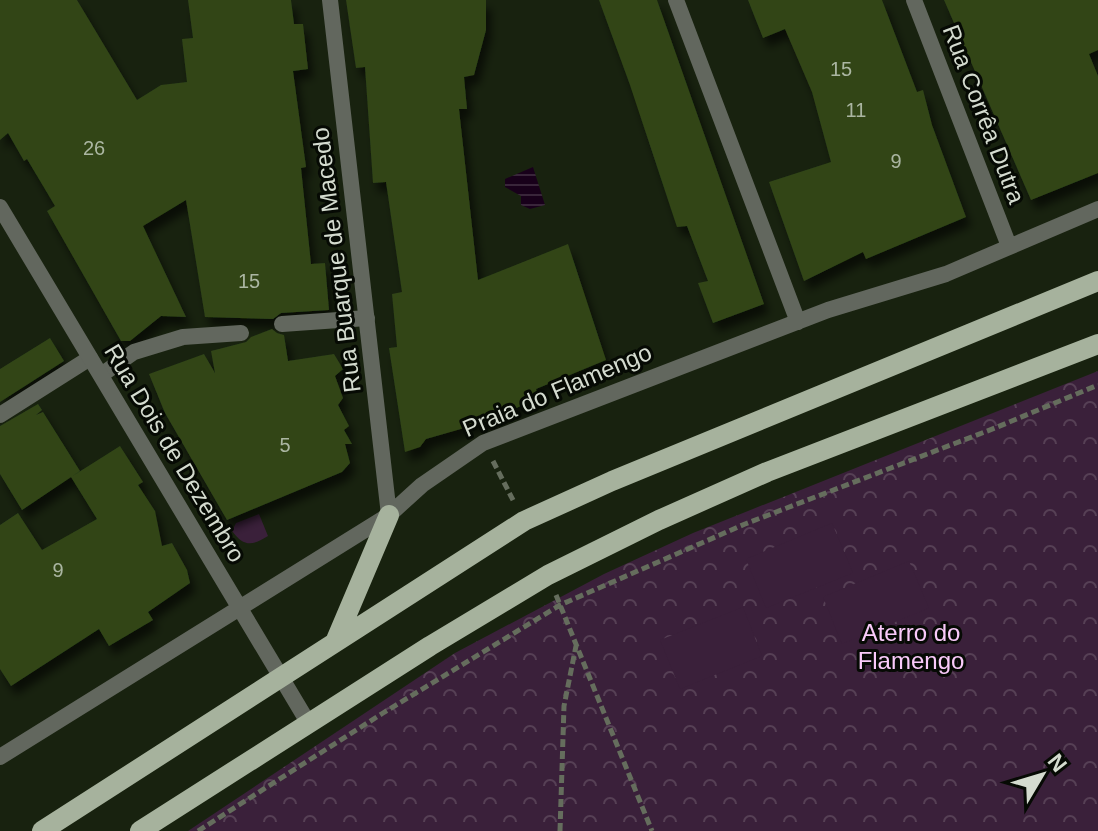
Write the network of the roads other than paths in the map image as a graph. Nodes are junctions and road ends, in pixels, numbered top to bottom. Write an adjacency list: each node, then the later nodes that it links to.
1 (330, 0): 8 (street, Rua Buarque de Macedo)
2 (676, 0): 9 (street)
3 (914, 0): 6 (street, Rua Corrêa Dutra)
4 (0, 207): 13 (street, Rua Dois de Dezembro)
5 (1098, 209): 6 (street, Praia do Flamengo)
6 (1009, 246): 9 (street, Praia do Flamengo)
7 (1098, 281): 18 (main road)
8 (367, 318): 10 (street); 16 (street, Rua Buarque de Macedo)
9 (798, 322): 16 (street, Praia do Flamengo)
10 (282, 324)
11 (241, 333): 14 (street)
12 (1098, 344): 20 (main road)
13 (90, 358): 14 (street, Rua Dois de Dezembro); 15 (street)
14 (101, 375): 17 (street, Rua Dois de Dezembro)
15 (0, 415)
16 (389, 515): 17 (street, Praia do Flamengo); 18 (main road)
17 (241, 609): 19 (street, Rua Dois de Dezembro); 21 (street, Praia do Flamengo)
18 (336, 640): 19 (main road)
19 (281, 678): 20 (street, Rua Dois de Dezembro); 22 (main road)
20 (309, 724): 23 (main road)
21 (0, 757)
22 (42, 831)
23 (140, 831)

